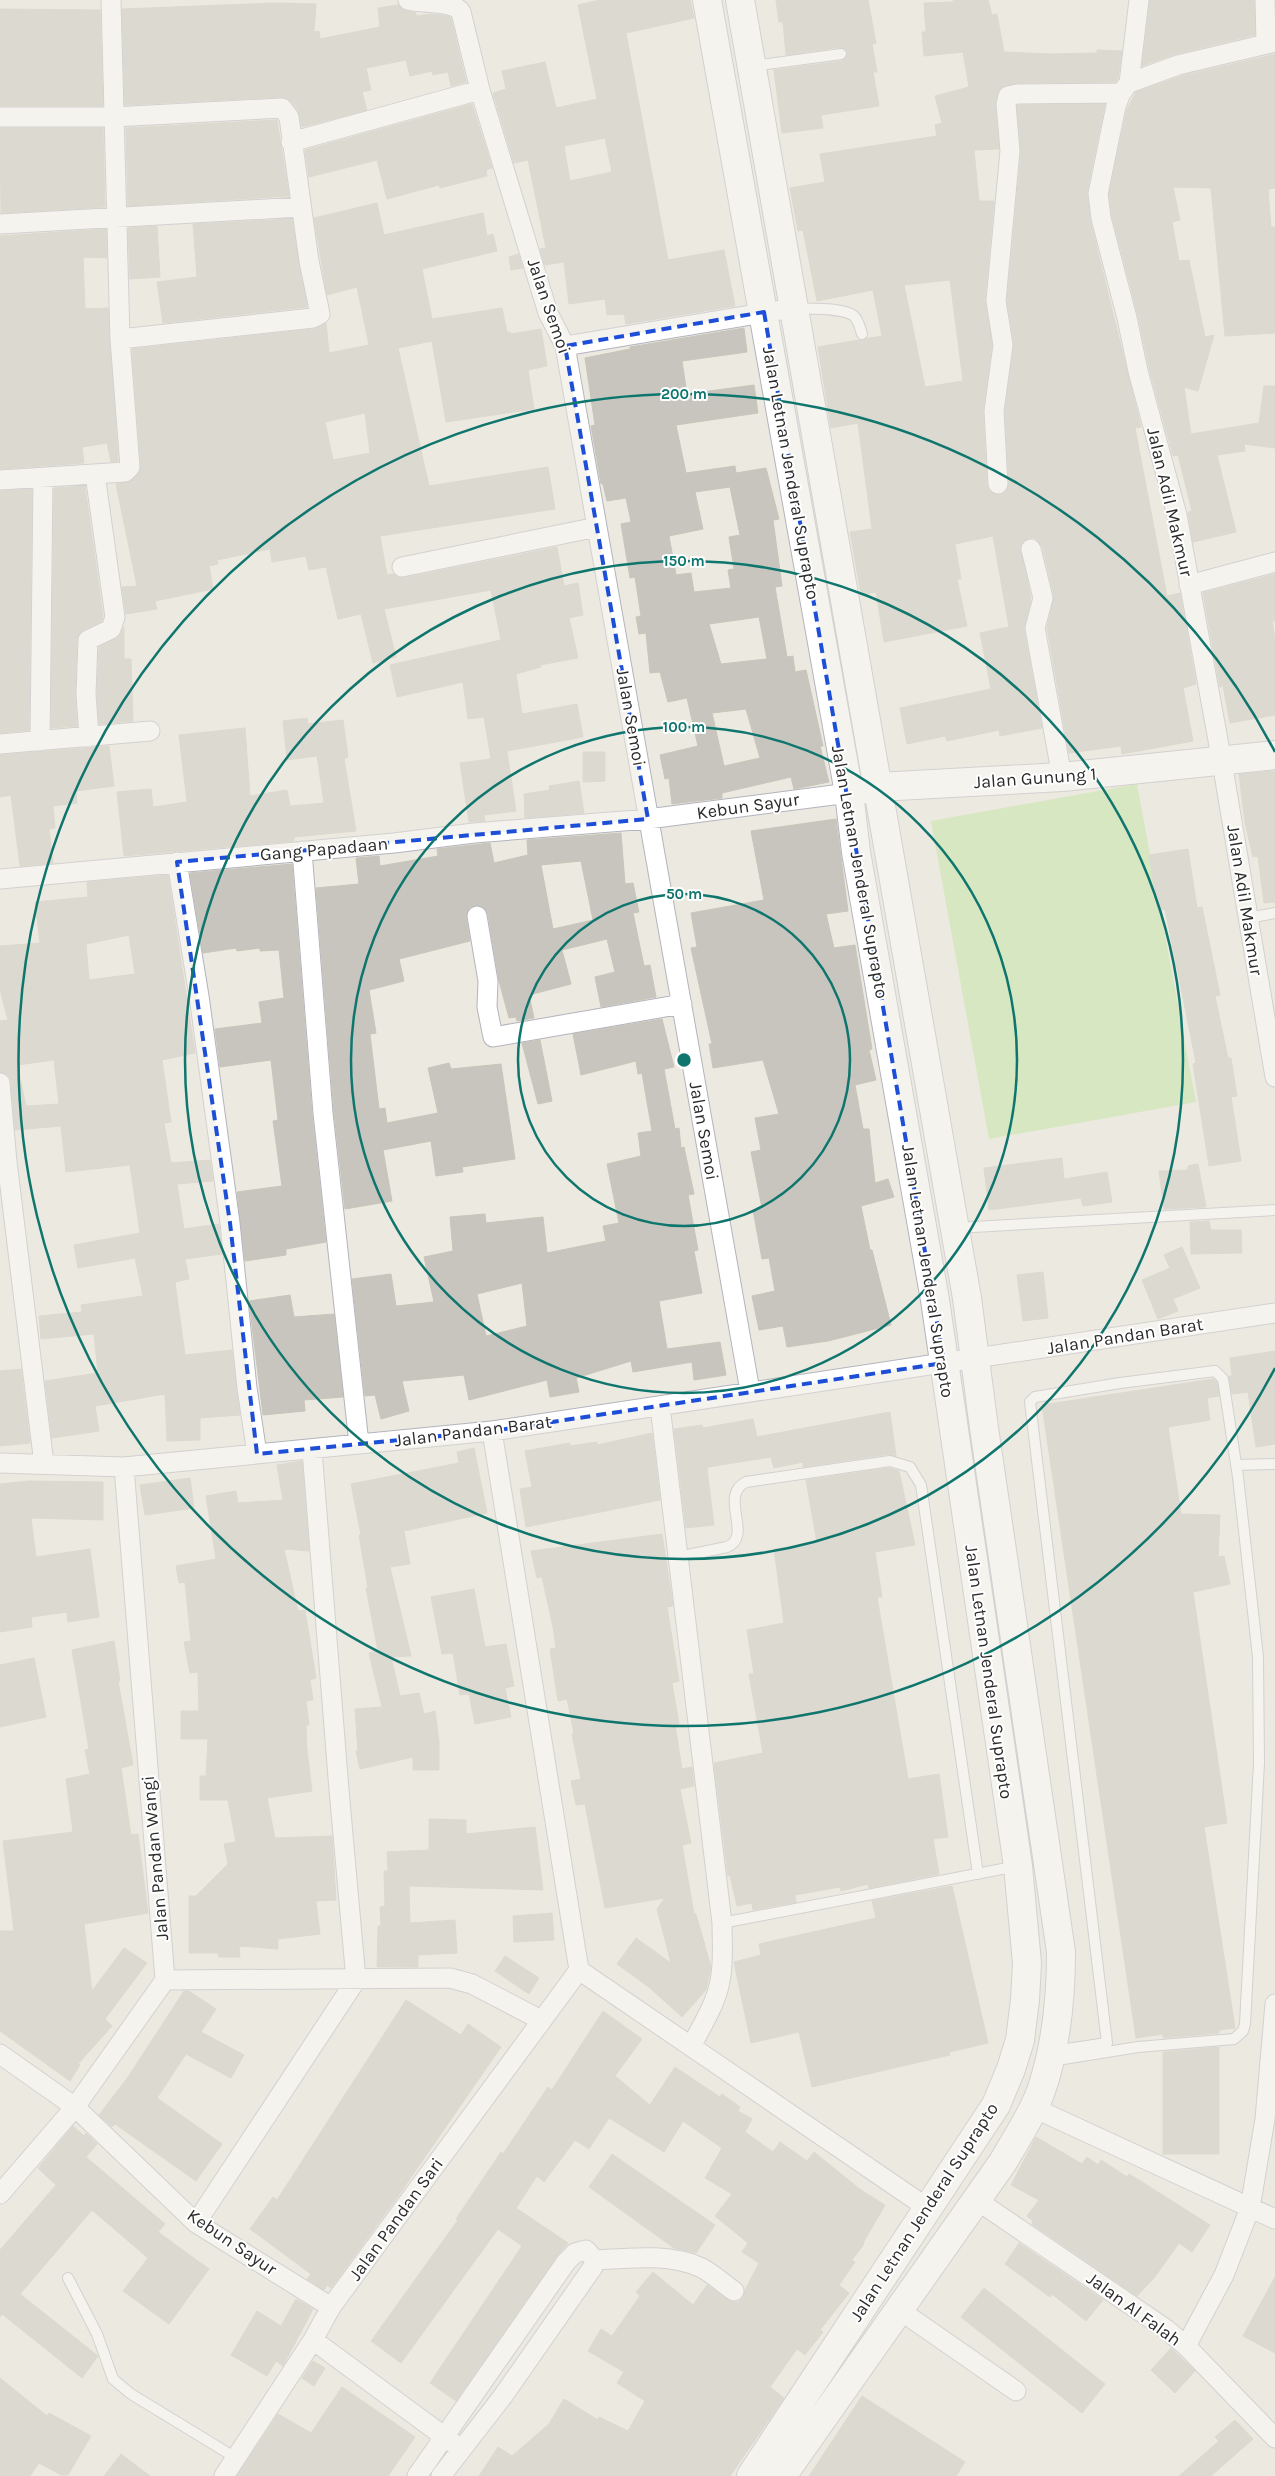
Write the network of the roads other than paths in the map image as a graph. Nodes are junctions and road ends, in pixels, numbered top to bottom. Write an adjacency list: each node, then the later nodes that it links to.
1 (111, 0): 13 (street)
2 (408, 0): 11 (street, Jalan Semoi)
3 (707, 0): 19 (main road, Jalan Letnan Jenderal Suprapto)
4 (740, 0): 9 (main road, Jalan Letnan Jenderal Suprapto)
5 (1139, 0): 10 (street, Jalan Adil Makmur)
6 (1265, 0): 7 (street)
7 (1270, 43): 10 (street)
8 (841, 54): 9 (lane)
9 (752, 66): 18 (main road, Jalan Letnan Jenderal Suprapto)
10 (1125, 88): 26 (street); 31 (street, Jalan Adil Makmur)
11 (480, 90): 14 (street); 22 (street, Jalan Semoi)
12 (0, 117): 13 (street)
13 (113, 117): 14 (street); 16 (street)
14 (291, 142): 15 (street)
15 (301, 207): 16 (street); 21 (street)
16 (117, 218): 17 (street); 21 (street)
17 (0, 224)
18 (793, 308): 19 (street); 20 (lane); 39 (main road, Jalan Letnan Jenderal Suprapto)
19 (764, 312): 22 (street); 40 (main road, Jalan Letnan Jenderal Suprapto)
20 (862, 334)
21 (120, 339): 23 (street)
22 (565, 346): 27 (street, Jalan Semoi)
23 (95, 474): 24 (street); 33 (street)
24 (43, 478): 25 (street); 34 (street)
25 (0, 480)
26 (998, 484)
27 (597, 527): 30 (street); 41 (street, Jalan Semoi)
28 (1031, 549): 38 (street)
29 (1275, 562): 31 (street)
30 (402, 567)
31 (1190, 585): 37 (street, Jalan Adil Makmur)
32 (150, 731): 33 (street)
33 (89, 737): 34 (street)
34 (40, 740): 35 (street)
35 (0, 744)
36 (1275, 755): 37 (main road, Jalan Gunung 1)
37 (1222, 762): 38 (main road, Jalan Gunung 1); 47 (street, Jalan Adil Makmur)
38 (1062, 778): 39 (main road, Jalan Gunung 1)
39 (878, 787): 40 (main road, Jalan Gunung 1); 52 (main road, Jalan Letnan Jenderal Suprapto)
40 (848, 792): 41 (street, Kebun Sayur); 55 (main road, Jalan Letnan Jenderal Suprapto)
41 (648, 819): 42 (street, Gang Papadaan); 48 (street, Jalan Semoi)
42 (302, 851): 43 (street, Gang Papadaan); 59 (street)
43 (177, 862): 44 (street, Gang Papadaan); 61 (street)
44 (0, 879)
45 (1275, 914): 47 (lane)
46 (477, 916): 48 (street)
47 (1248, 918): 49 (street, Jalan Adil Makmur)
48 (682, 1004): 56 (street, Jalan Semoi)
49 (1275, 1077)
50 (0, 1083): 63 (street)
51 (1275, 1210): 52 (lane)
52 (955, 1228): 54 (main road, Jalan Letnan Jenderal Suprapto)
53 (1275, 1313): 54 (street, Jalan Pandan Barat)
54 (975, 1358): 55 (street, Jalan Pandan Barat); 79 (main road, Jalan Letnan Jenderal Suprapto)
55 (944, 1363): 56 (street, Jalan Pandan Barat); 68 (main road, Jalan Letnan Jenderal Suprapto)
56 (750, 1391): 57 (street, Jalan Pandan Barat)
57 (660, 1406): 58 (street, Jalan Pandan Barat); 67 (street)
58 (492, 1431): 59 (street, Jalan Pandan Barat); 71 (street)
59 (359, 1444): 60 (street, Jalan Pandan Barat)
60 (312, 1450): 61 (street, Jalan Pandan Barat); 73 (street)
61 (257, 1454): 66 (street, Jalan Pandan Barat)
62 (0, 1462): 63 (street, Jalan Pandan Barat)
63 (44, 1464): 66 (street, Jalan Pandan Barat)
64 (1275, 1464): 65 (lane)
65 (1236, 1465): 77 (lane); 77 (lane)
66 (124, 1467): 72 (street, Jalan Pandan Wangi)
67 (678, 1557): 69 (lane); 70 (street)
68 (1018, 1866): 69 (lane); 86 (main road, Jalan Letnan Jenderal Suprapto)
69 (978, 1874): 70 (lane)
70 (722, 1923): 76 (street)
71 (579, 1970): 75 (street, Jalan Pandan Sari); 76 (street)
72 (165, 1980): 73 (street); 80 (street)
73 (356, 1980): 75 (street); 88 (street)
74 (1275, 2004): 82 (street)
75 (541, 2020): 92 (street, Jalan Pandan Sari)
76 (692, 2045): 86 (street)
77 (1107, 2047): 79 (lane)
78 (0, 2054): 80 (street, Kebun Sayur)
79 (1050, 2056): 81 (main road, Jalan Letnan Jenderal Suprapto)
80 (75, 2107): 83 (street); 88 (street, Kebun Sayur)
81 (1034, 2108): 84 (main road, Jalan Letnan Jenderal Suprapto); 85 (street)
82 (1270, 2120): 85 (street)
83 (0, 2194)
84 (975, 2199): 93 (main road, Jalan Letnan Jenderal Suprapto); 95 (street, Jalan Al Falah)
85 (1250, 2208): 87 (street); 95 (street)
86 (929, 2209): 104 (main road, Jalan Letnan Jenderal Suprapto)
87 (1275, 2219)
88 (196, 2222): 92 (street, Kebun Sayur)
89 (595, 2260): 91 (street); 97 (street); 99 (street)
90 (68, 2278): 100 (lane)
91 (734, 2291)
92 (331, 2307): 94 (street, Jalan Pandan Sari)
93 (898, 2310): 96 (street); 105 (main road, Jalan Letnan Jenderal Suprapto)
94 (313, 2340): 97 (street); 100 (street, Jalan Pandan Sari)
95 (1186, 2346): 98 (street, Jalan Al Falah)
96 (1016, 2391)
97 (444, 2436): 99 (street); 102 (street)
98 (1275, 2438)
99 (462, 2450): 103 (street)
100 (236, 2458): 101 (street, Jalan Pandan Sari)
101 (224, 2476)
102 (417, 2476)
103 (441, 2476)
104 (751, 2476)
105 (782, 2476)

